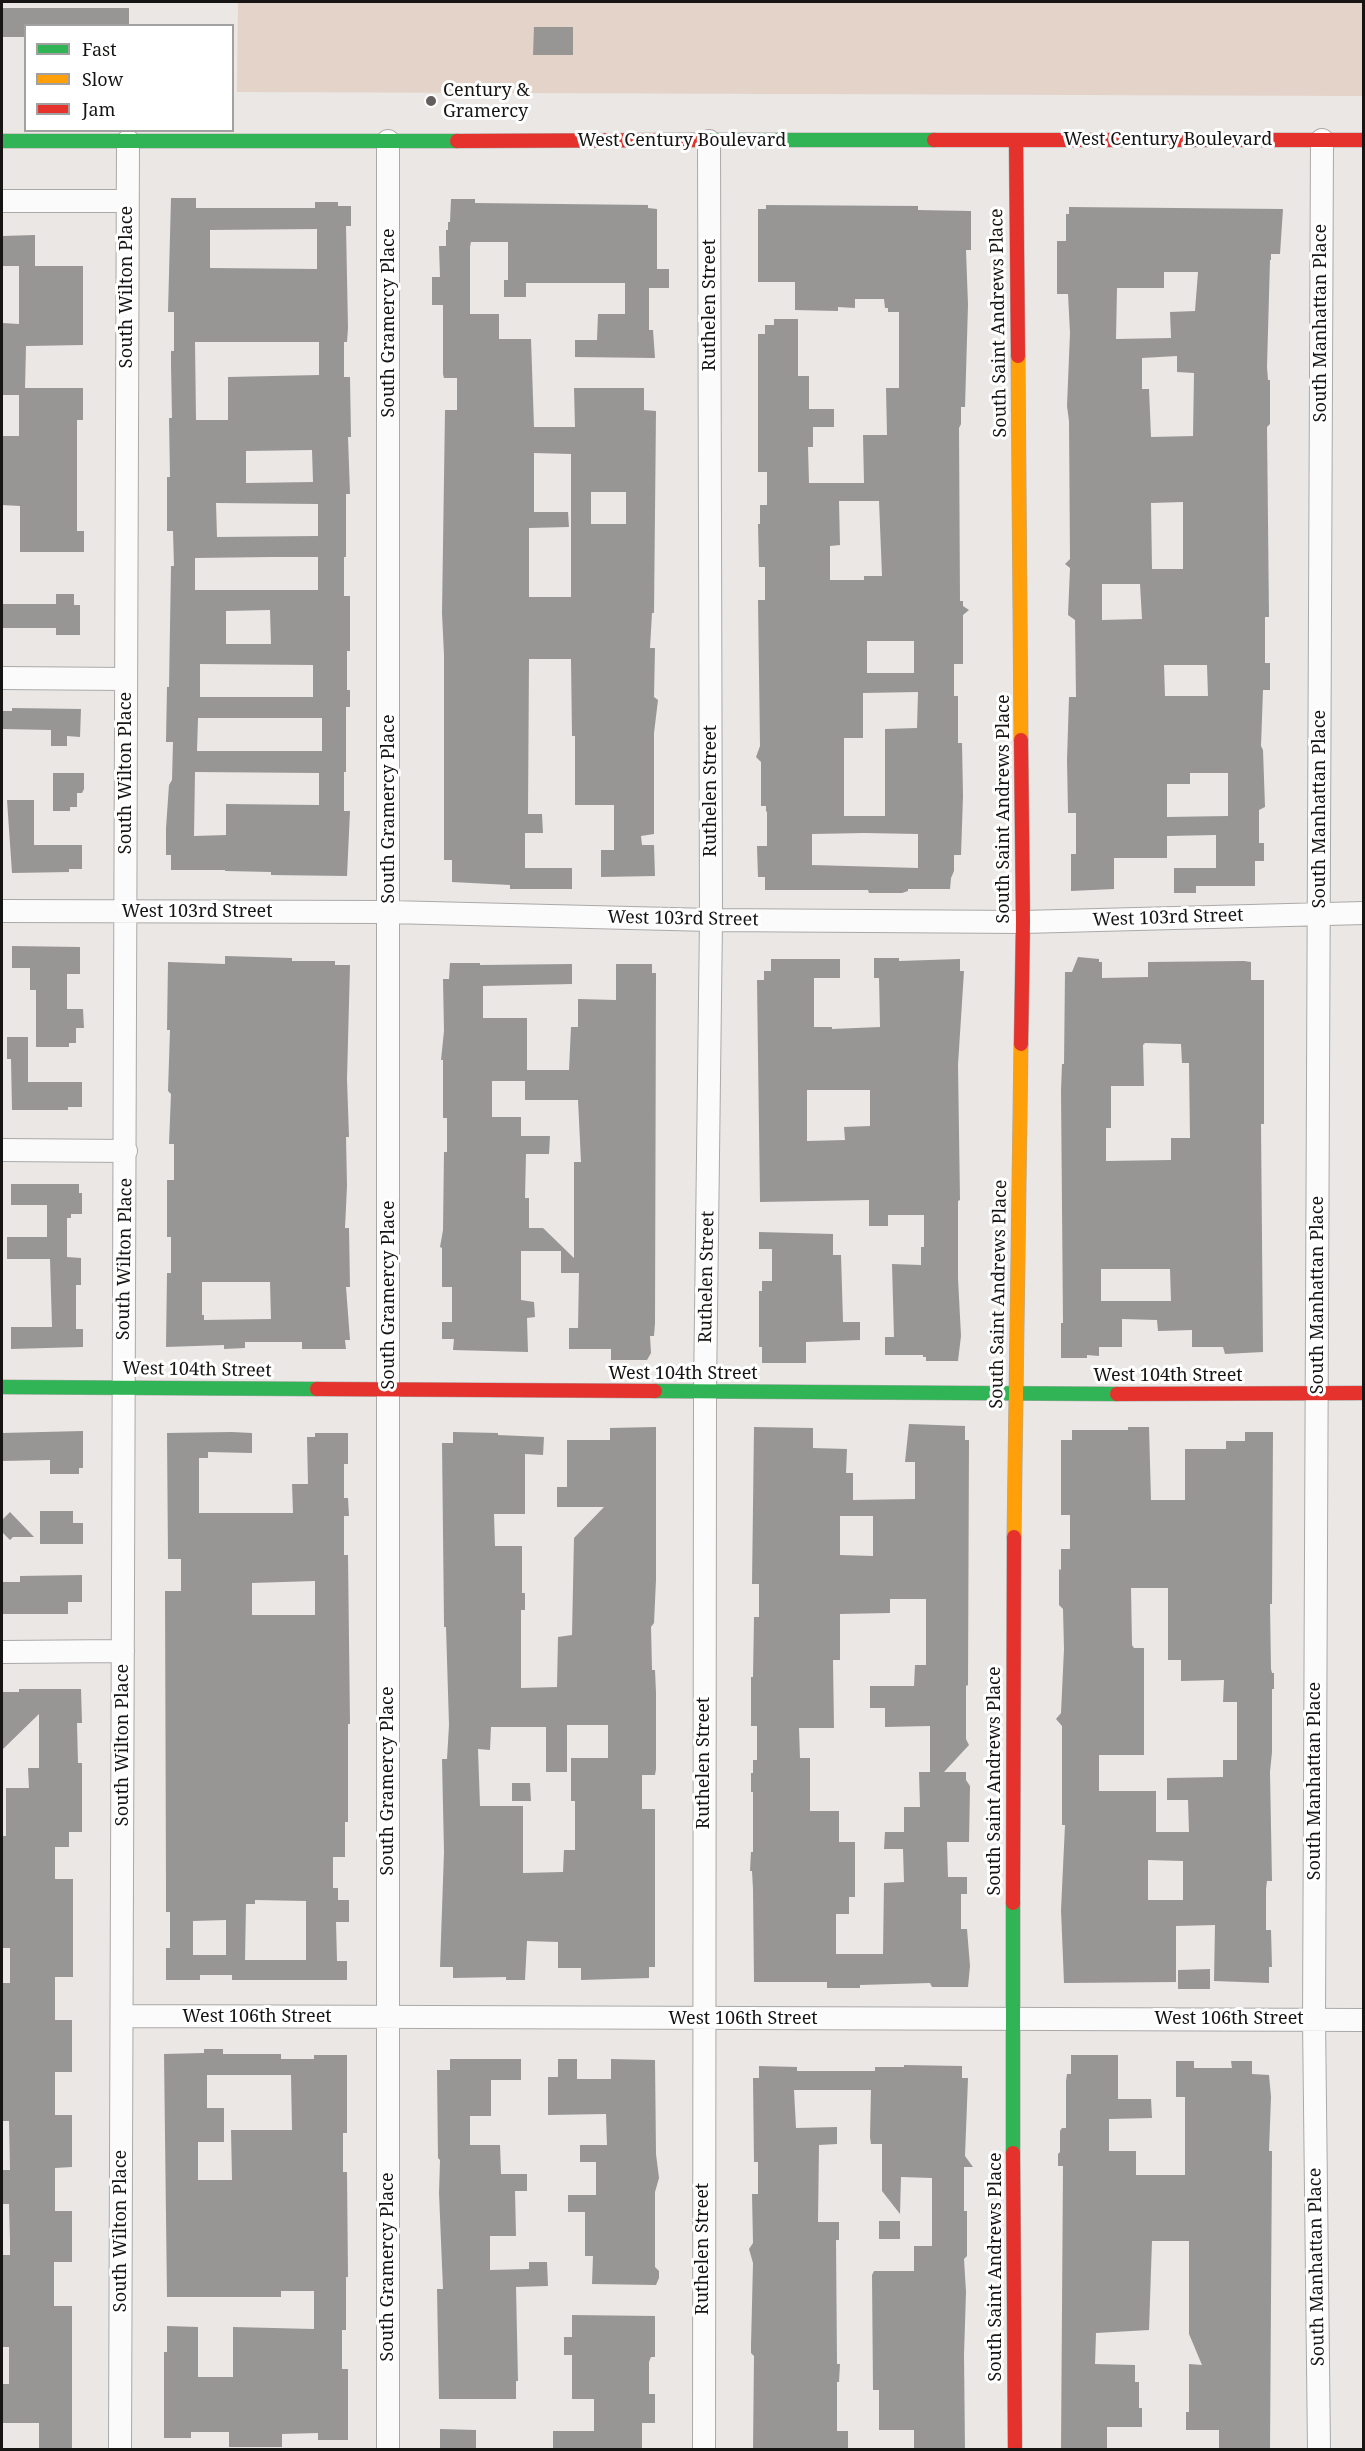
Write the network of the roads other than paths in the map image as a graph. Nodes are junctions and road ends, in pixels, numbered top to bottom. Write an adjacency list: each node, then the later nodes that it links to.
1 (1016, 140): 2 (street, West Century Boulevard); 7 (street, West Century Boulevard); 18 (street, South Saint Andrews Place)
2 (1322, 140): 3 (street, West Century Boulevard); 15 (street, South Manhattan Place)
3 (1364, 140)
4 (2, 141): 5 (street, West Century Boulevard)
5 (128, 141): 6 (street, West Century Boulevard); 9 (street, South Wilton Place)
6 (388, 141): 7 (street, West Century Boulevard); 14 (street, South Gramercy Place)
7 (709, 141): 17 (street, Ruthelen Street)
8 (2, 201): 9 (street)
9 (127, 201): 11 (street, South Wilton Place)
10 (2, 678): 11 (street)
11 (126, 679): 13 (street, South Wilton Place)
12 (2, 911): 13 (street, West 103rd Street)
13 (125, 912): 14 (street, West 103rd Street); 20 (street, South Wilton Place)
14 (389, 912): 17 (street, West 103rd Street); 23 (street, South Gramercy Place)
15 (1320, 913): 16 (street, West 103rd Street); 18 (street, West 103rd Street); 26 (street, South Manhattan Place)
16 (1364, 913)
17 (711, 920): 18 (street, West 103rd Street); 24 (street, Ruthelen Street)
18 (1023, 922): 25 (street, South Saint Andrews Place)
19 (2, 1150): 20 (street)
20 (126, 1151): 22 (street, South Wilton Place)
21 (2, 1387): 22 (street, West 104th Street)
22 (124, 1387): 23 (street, West 104th Street); 29 (street, South Wilton Place)
23 (389, 1391): 24 (street, West 104th Street); 31 (street, South Gramercy Place)
24 (705, 1392): 25 (street, West 104th Street); 33 (street, Ruthelen Street)
25 (1015, 1393): 26 (street, West 104th Street); 32 (street, South Saint Andrews Place)
26 (1317, 1393): 27 (street, West 104th Street); 34 (street, South Manhattan Place)
27 (1364, 1393)
28 (2, 1652): 29 (street)
29 (123, 1652): 30 (street, South Wilton Place)
30 (122, 2016): 31 (street, West 106th Street); 36 (street, South Wilton Place)
31 (388, 2018): 33 (street, West 106th Street); 37 (street, South Gramercy Place)
32 (1012, 2018): 33 (street, West 106th Street); 34 (street, West 106th Street); 39 (street, South Saint Andrews Place)
33 (703, 2019): 38 (street, Ruthelen Street)
34 (1314, 2019): 35 (street, West 106th Street); 40 (street, South Manhattan Place)
35 (1364, 2020)
36 (120, 2450)
37 (388, 2450)
38 (704, 2450)
39 (1015, 2450)
40 (1318, 2450)

